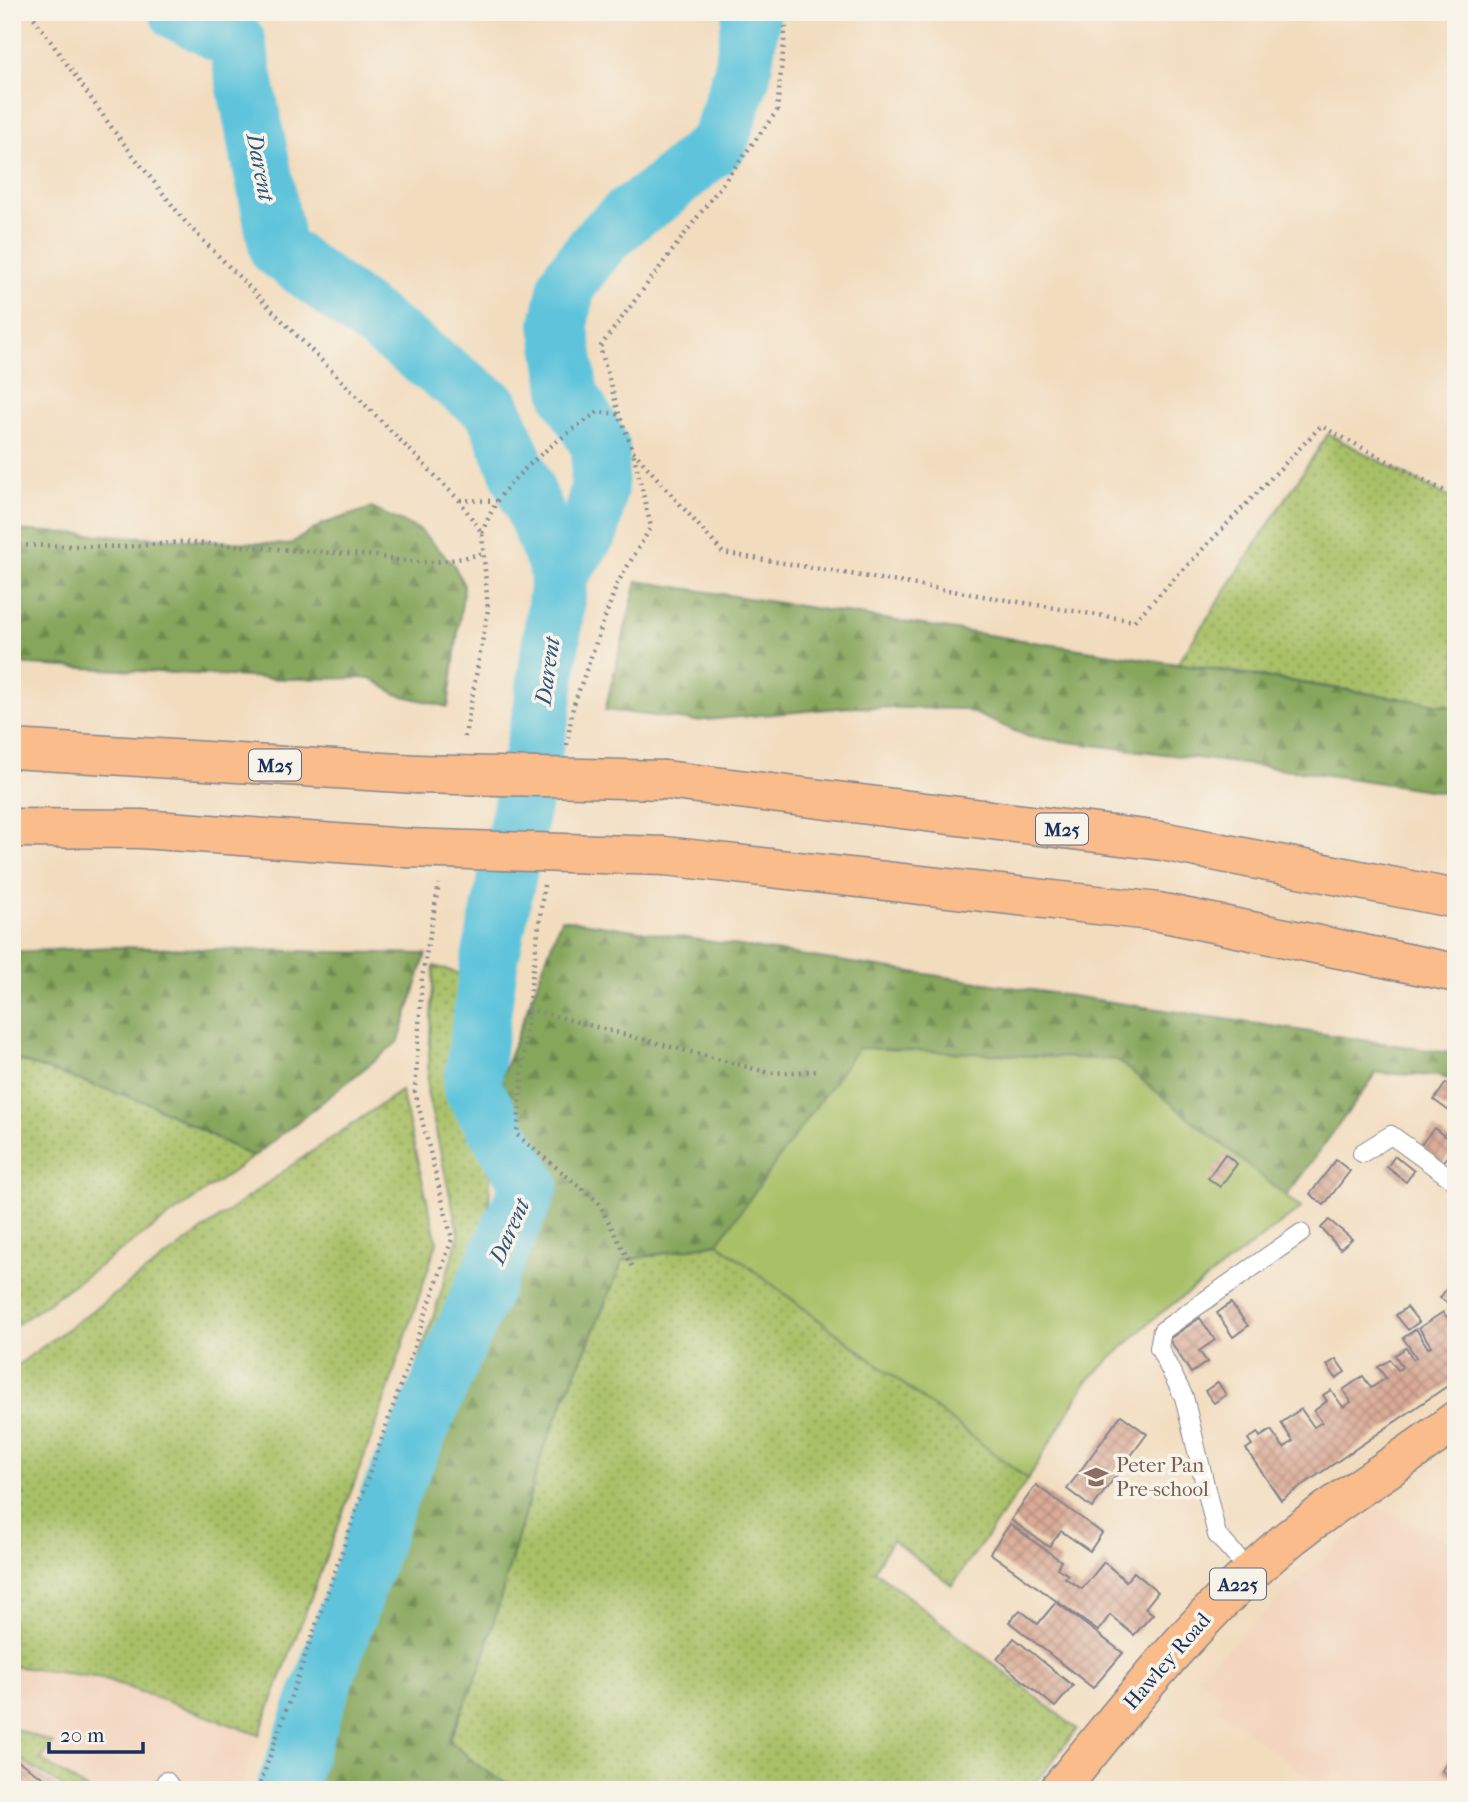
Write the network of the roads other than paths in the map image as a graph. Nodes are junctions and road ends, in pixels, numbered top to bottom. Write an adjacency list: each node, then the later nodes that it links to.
1 (12, 750): 2 (main road, M25)
2 (134, 755): 3 (main road, M25); 7 (main road, M25, bridge)
3 (12, 759)
4 (12, 828): 5 (main road)
5 (141, 828): 6 (main road); 8 (main road, bridge)
6 (12, 852)
7 (1456, 899)
8 (1456, 973)
9 (1362, 1153): 10 (lane)
10 (1456, 1182)
11 (1301, 1233): 13 (lane)
12 (1456, 1420): 13 (main road, Hawley Road / A225)
13 (1251, 1572): 14 (main road, Hawley Road / A225)
14 (1059, 1790)

